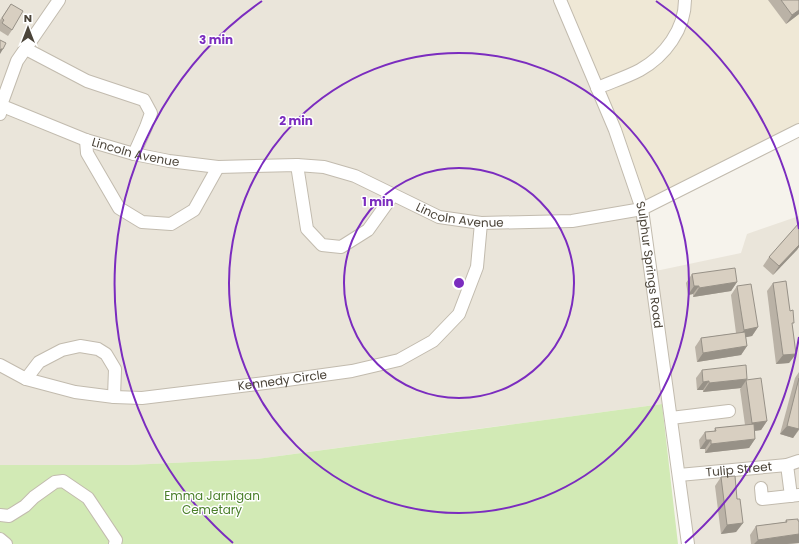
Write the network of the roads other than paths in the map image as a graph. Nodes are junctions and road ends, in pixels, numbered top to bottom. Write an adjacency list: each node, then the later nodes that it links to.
1 (59, 0): 4 (street)
2 (560, 0): 5 (street, Sulphur Springs Road)
3 (685, 0): 5 (street)
4 (26, 49): 6 (street); 9 (street)
5 (597, 88): 13 (street, Sulphur Springs Road)
6 (0, 108): 8 (street, Lincoln Avenue)
7 (799, 130): 13 (street, Lincoln Avenue)
8 (86, 140): 9 (street, Lincoln Avenue); 11 (street)
9 (134, 154): 11 (street, Lincoln Avenue)
10 (297, 166): 11 (street, Lincoln Avenue); 12 (street, Lincoln Avenue); 12 (street)
11 (218, 167)
12 (393, 195): 14 (street, Lincoln Avenue)
13 (642, 209): 14 (street, Lincoln Avenue); 19 (street, Sulphur Springs Road)
14 (481, 223): 17 (street, Kennedy Circle)
15 (0, 365): 16 (street, Kennedy Circle)
16 (26, 378): 17 (street, Kennedy Circle); 17 (street)
17 (114, 397)
18 (729, 411): 19 (street)
19 (671, 418): 21 (street, Sulphur Springs Road)
20 (793, 463): 21 (street, Tulip Street); 23 (street)
21 (679, 475): 28 (street, Sulphur Springs Road)
22 (761, 488): 23 (street)
23 (795, 495)
24 (0, 516): 27 (street)
25 (0, 539): 26 (street)
26 (6, 544)
27 (115, 544)
28 (688, 544)

